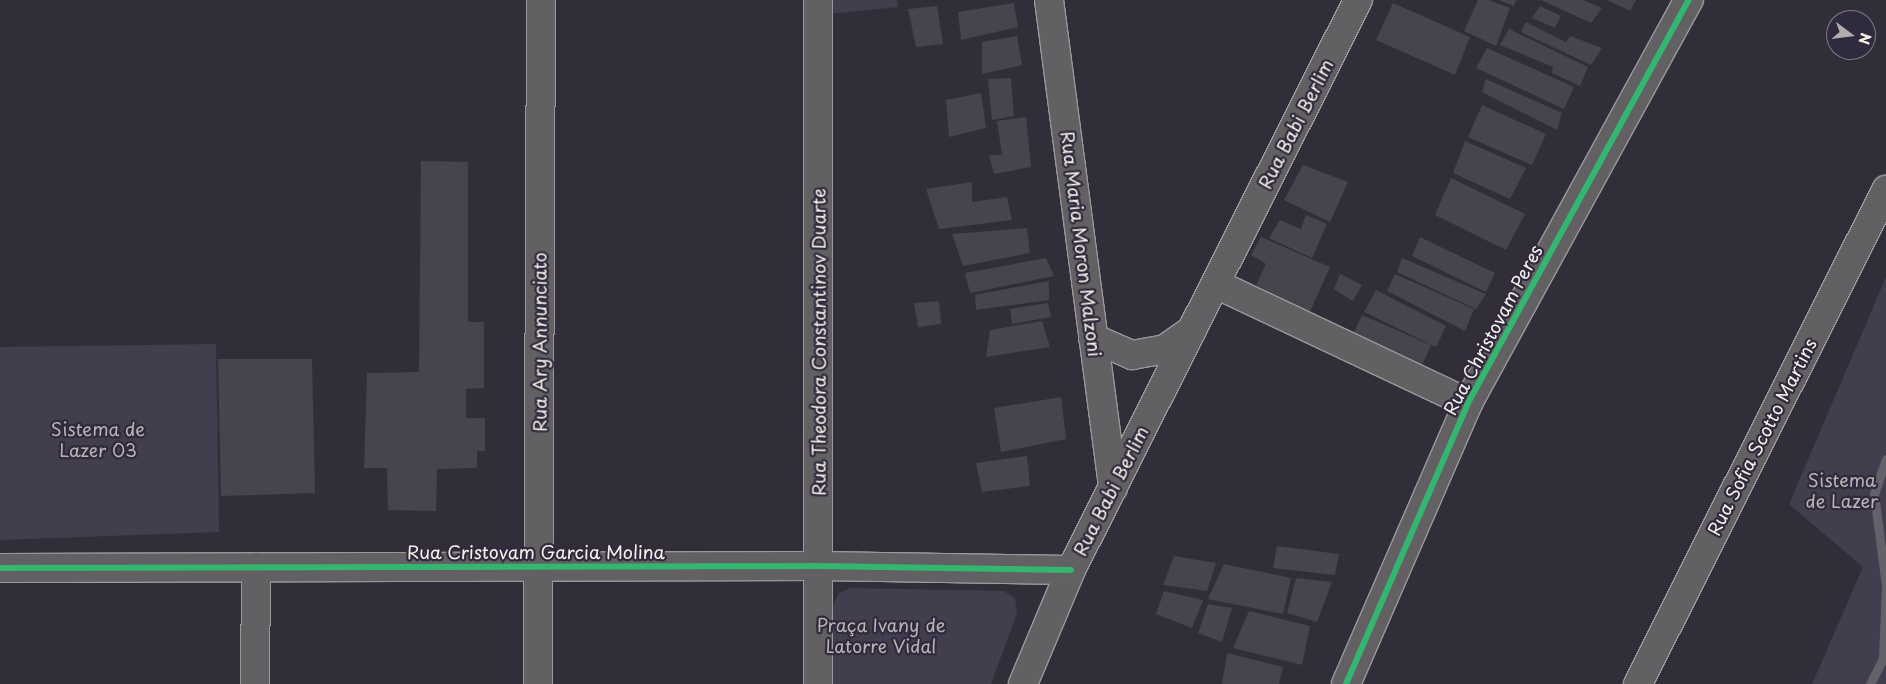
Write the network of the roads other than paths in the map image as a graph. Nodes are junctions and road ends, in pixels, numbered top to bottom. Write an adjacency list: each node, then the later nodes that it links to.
1 (541, 0): 14 (street, Rua Ary Annunciato)
2 (818, 0): 12 (street, Rua Theodora Constantinov Duarte)
3 (1049, 0): 9 (street, Rua Maria Moron Malzoni)
4 (1358, 0): 7 (street, Rua Babi Berlim)
5 (1689, 0): 10 (street, Rua Christovam Peres)
6 (1886, 190): 22 (street, Rua Sofia Scotto Martins)
7 (1216, 284): 8 (street, Rua Babi Berlim); 10 (street)
8 (1194, 329): 9 (street, Rua Babi Berlim); 11 (street, Rua Babi Berlim)
9 (1093, 338): 11 (street, Rua Maria Moron Malzoni)
10 (1468, 403): 21 (street, Rua Christovam Peres)
11 (1113, 488): 16 (street, Rua Babi Berlim)
12 (819, 566): 14 (street, Rua Cristovam Garcia Molina); 16 (street, Rua Cristovam Garcia Molina); 19 (street, Rua Theodora Constantinov Duarte)
13 (256, 567): 14 (street, Rua Cristovam Garcia Molina); 15 (street, Rua Cristovam Garcia Molina); 17 (street)
14 (540, 567): 18 (street, Rua Ary Annunciato)
15 (0, 568)
16 (1072, 570): 20 (street, Rua Babi Berlim)
17 (255, 684)
18 (538, 684)
19 (818, 684)
20 (1023, 684)
21 (1346, 684)
22 (1638, 684)

